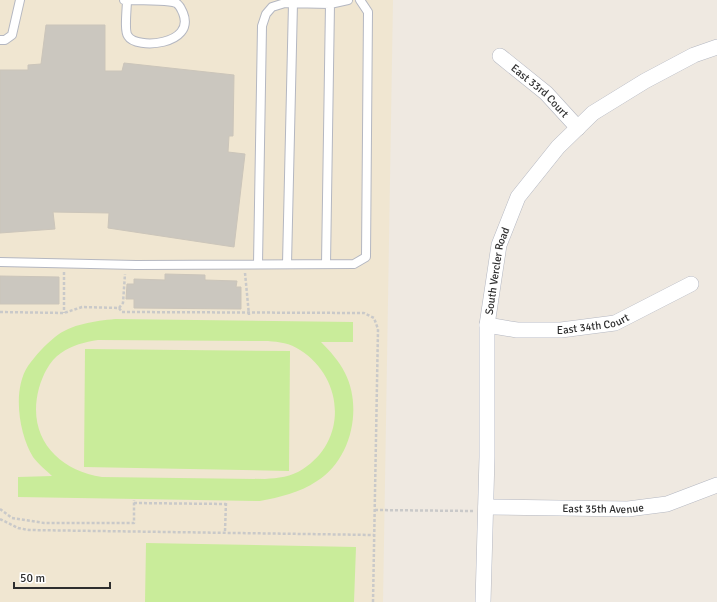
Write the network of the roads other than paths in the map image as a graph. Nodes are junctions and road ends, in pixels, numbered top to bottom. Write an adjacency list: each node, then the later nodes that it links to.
1 (20, 0): 7 (lane)
2 (125, 0): 2 (lane)
3 (348, 0): 6 (lane)
4 (360, 0): 14 (lane)
5 (293, 3): 6 (lane); 12 (lane); 13 (lane)
6 (330, 4): 14 (lane)
7 (0, 40)
8 (717, 48): 10 (street, South Vercler Road)
9 (500, 56): 10 (street, East 33rd Court)
10 (578, 128): 16 (street, South Vercler Road)
11 (0, 262): 12 (lane)
12 (258, 264): 13 (lane)
13 (287, 264): 14 (lane)
14 (326, 264)
15 (691, 284): 16 (street, East 34th Court)
16 (487, 325): 18 (street, South Vercler Road)
17 (717, 486): 18 (street, East 35th Avenue)
18 (486, 509): 19 (street, South Vercler Road)
19 (483, 602)

